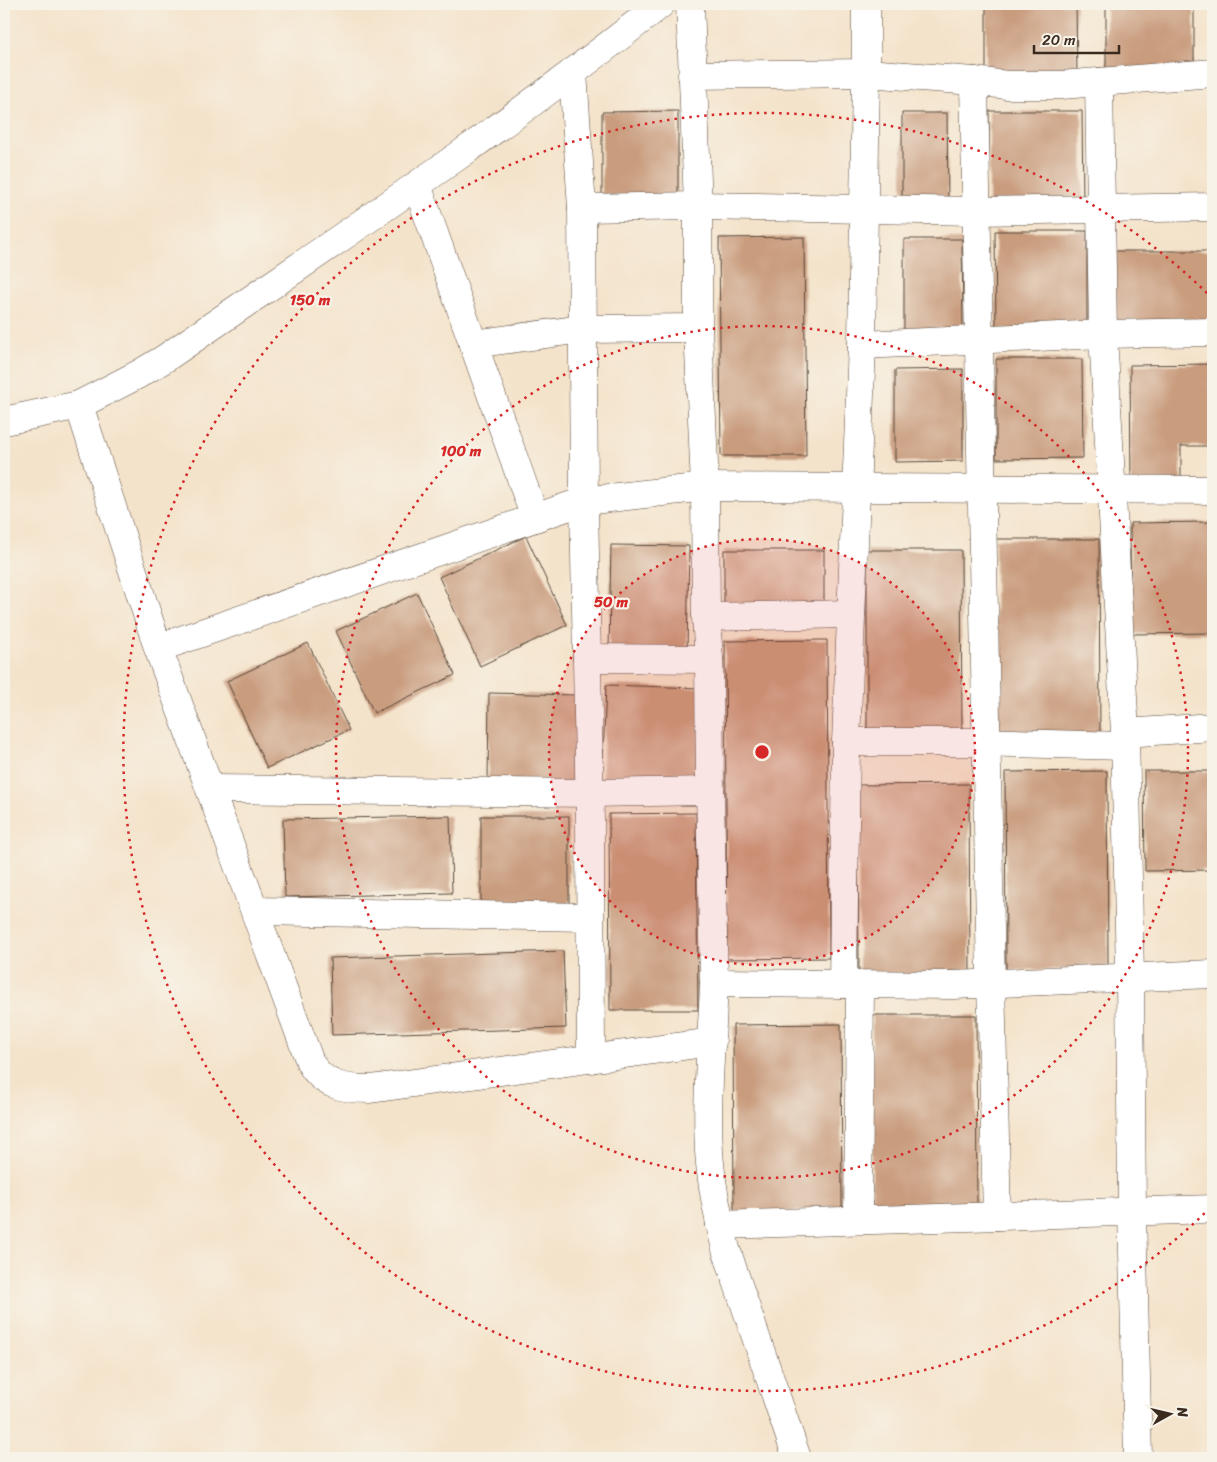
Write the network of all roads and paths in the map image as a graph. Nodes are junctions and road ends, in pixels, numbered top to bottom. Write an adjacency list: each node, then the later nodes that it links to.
1 (661, 4): 4 (street)
2 (690, 4): 7 (street)
3 (866, 4): 5 (street)
4 (573, 72): 10 (street); 13 (street)
5 (866, 73): 7 (street); 8 (street); 14 (street)
6 (1213, 73): 9 (street)
7 (692, 75): 11 (street)
8 (974, 81): 9 (street); 16 (street)
9 (1099, 82): 15 (street)
10 (417, 185): 22 (street); 24 (street)
11 (698, 206): 13 (street); 14 (street); 18 (street)
12 (1213, 207): 15 (street)
13 (582, 208): 17 (street)
14 (865, 208): 16 (street); 23 (street)
15 (1101, 208): 16 (street); 20 (street)
16 (977, 211): 21 (street)
17 (582, 328): 18 (street); 22 (street); 31 (street)
18 (698, 328): 26 (street)
19 (1213, 332): 20 (street)
20 (1102, 334): 21 (street); 29 (street)
21 (979, 339): 23 (street); 28 (street)
22 (473, 344): 32 (street)
23 (862, 345): 27 (street)
24 (78, 405): 25 (street); 35 (street)
25 (4, 422)
26 (705, 487): 27 (street); 31 (street); 34 (street)
27 (857, 488): 28 (street); 33 (street)
28 (981, 489): 29 (street); 41 (street)
29 (1111, 490): 30 (street); 39 (street)
30 (1213, 490)
31 (584, 501): 32 (street); 36 (street)
32 (535, 518): 35 (street)
33 (851, 614): 34 (street); 40 (street)
34 (706, 617): 37 (street)
35 (158, 648): 42 (street)
36 (587, 658): 37 (street); 44 (street)
37 (709, 659): 43 (street)
38 (1213, 727): 39 (street)
39 (1125, 740): 41 (street); 48 (street)
40 (846, 742): 41 (street); 51 (street)
41 (987, 743): 50 (street)
42 (210, 790): 44 (street); 45 (street)
43 (710, 792): 44 (street); 49 (street)
44 (589, 793): 46 (street)
45 (256, 911): 46 (street); 53 (street)
46 (590, 917): 53 (street)
47 (1213, 974): 48 (street)
48 (1130, 976): 50 (street); 55 (street)
49 (714, 983): 51 (street); 52 (street)
50 (991, 983): 51 (street); 56 (street)
51 (851, 985): 57 (street)
52 (712, 1042): 53 (street); 58 (street)
53 (591, 1059)
54 (1213, 1209): 55 (street)
55 (1132, 1211): 56 (street); 60 (street)
56 (997, 1216): 57 (street)
57 (858, 1220): 58 (street)
58 (720, 1225): 59 (street)
59 (797, 1458)
60 (1138, 1458)

